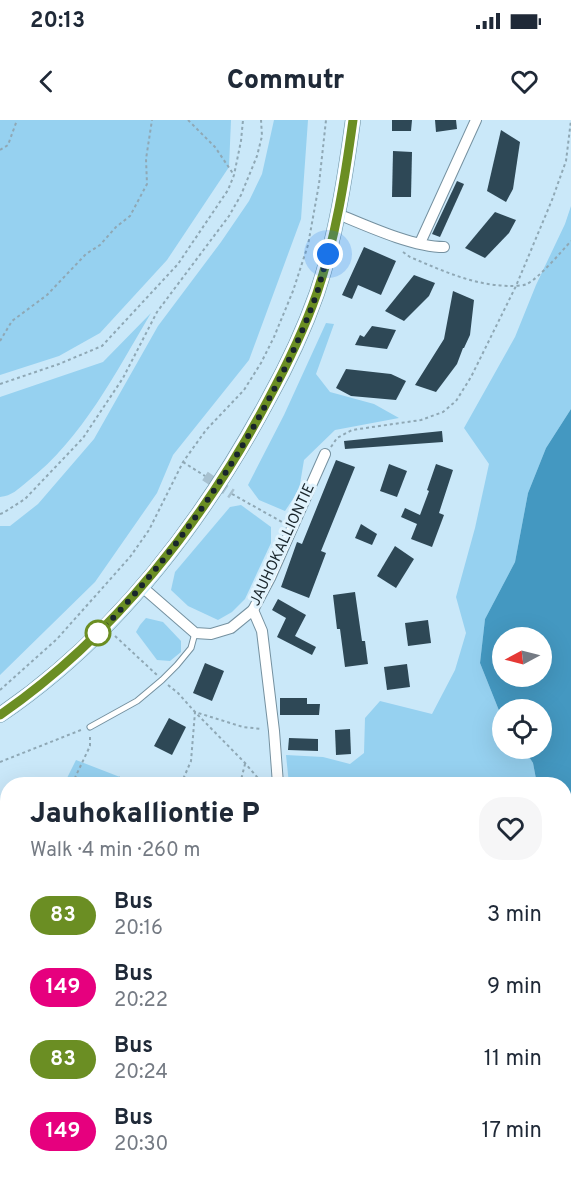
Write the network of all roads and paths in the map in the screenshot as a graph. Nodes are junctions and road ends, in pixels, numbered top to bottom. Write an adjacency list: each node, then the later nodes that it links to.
1 (17, 120): 11 (path)
2 (152, 120): 19 (path)
3 (188, 120): 12 (path)
4 (243, 120): 12 (path)
5 (261, 120): 25 (path)
6 (326, 120): 22 (path)
7 (353, 120): 13 (street)
8 (476, 120): 15 (street)
9 (571, 120): 10 (path)
10 (570, 147): 18 (path)
11 (0, 150)
12 (234, 175): 20 (path)
13 (338, 214): 15 (street); 27 (street)
14 (571, 241): 18 (path)
15 (420, 243): 16 (street)
16 (444, 246)
17 (399, 249): 18 (path)
18 (516, 286): 21 (path)
19 (0, 341)
20 (0, 384)
21 (326, 454): 26 (street, JAUHOKALLIONTIE)
22 (183, 462): 23 (path); 32 (path)
23 (205, 476)
24 (232, 494): 26 (path)
25 (0, 514)
26 (292, 527): 28 (street, JAUHOKALLIONTIE)
27 (141, 586): 29 (street); 30 (street)
28 (253, 610): 30 (street, JAUHOKALLIONTIE); 36 (street)
29 (105, 627): 31 (path); 34 (street)
30 (195, 633): 31 (lane)
31 (162, 680): 33 (path); 35 (lane)
32 (0, 690)
33 (195, 712): 36 (path); 38 (path); 40 (path)
34 (0, 715)
35 (90, 727): 37 (path); 39 (path)
36 (274, 731): 43 (street)
37 (0, 762)
38 (245, 763): 41 (path); 42 (path)
39 (75, 777)
40 (184, 777)
41 (242, 777)
42 (257, 777)
43 (278, 777)

